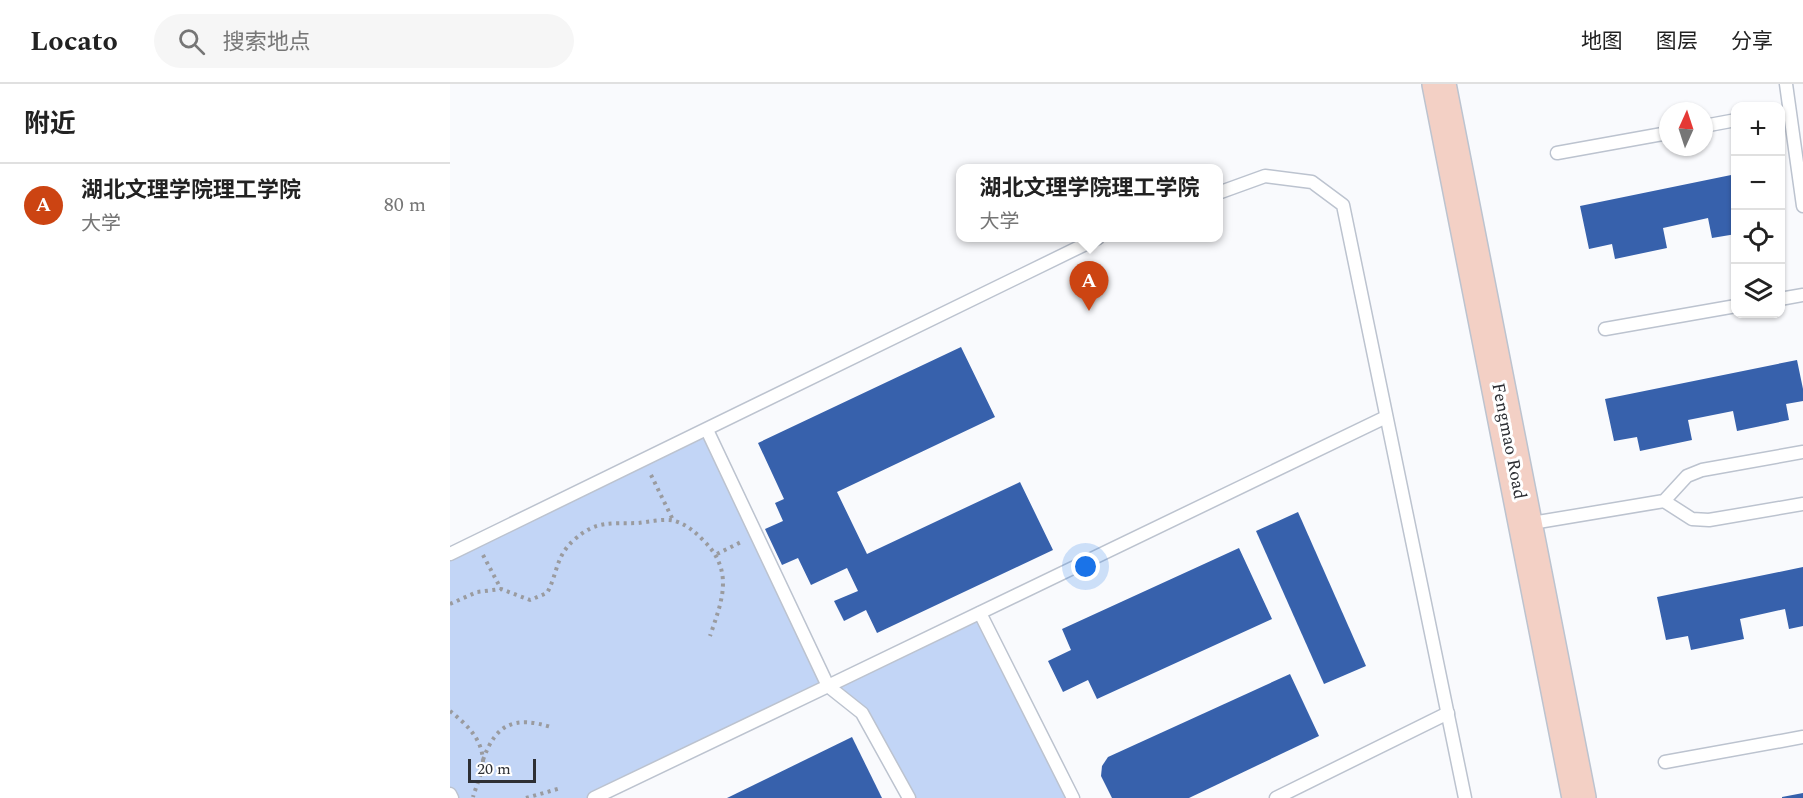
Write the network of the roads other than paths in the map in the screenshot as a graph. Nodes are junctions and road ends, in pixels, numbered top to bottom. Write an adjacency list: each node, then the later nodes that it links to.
1 (1439, 84): 20 (street, Fengmao Road)
2 (1786, 84): 3 (lane)
3 (1785, 111): 9 (lane)
4 (1731, 121): 5 (lane)
5 (1713, 124)
6 (1659, 135): 7 (lane)
7 (1557, 153)
8 (1223, 191): 15 (lane)
9 (1803, 206)
10 (1088, 242): 16 (lane)
11 (1803, 295): 12 (lane)
12 (1785, 297)
13 (1731, 307): 14 (lane)
14 (1605, 329)
15 (1386, 417): 22 (lane); 24 (lane)
16 (707, 430): 21 (lane); 23 (lane)
17 (1803, 452): 18 (lane)
18 (1664, 501): 19 (lane); 20 (lane)
19 (1803, 504)
20 (1525, 524): 32 (street, Fengmao Road)
21 (450, 554)
22 (980, 613): 23 (lane); 29 (lane)
23 (828, 686): 27 (lane); 28 (lane)
24 (1448, 713): 30 (lane); 31 (lane)
25 (1803, 737): 26 (lane)
26 (1665, 762)
27 (594, 798)
28 (909, 798)
29 (1073, 798)
30 (1276, 798)
31 (1465, 798)
32 (1579, 798)

